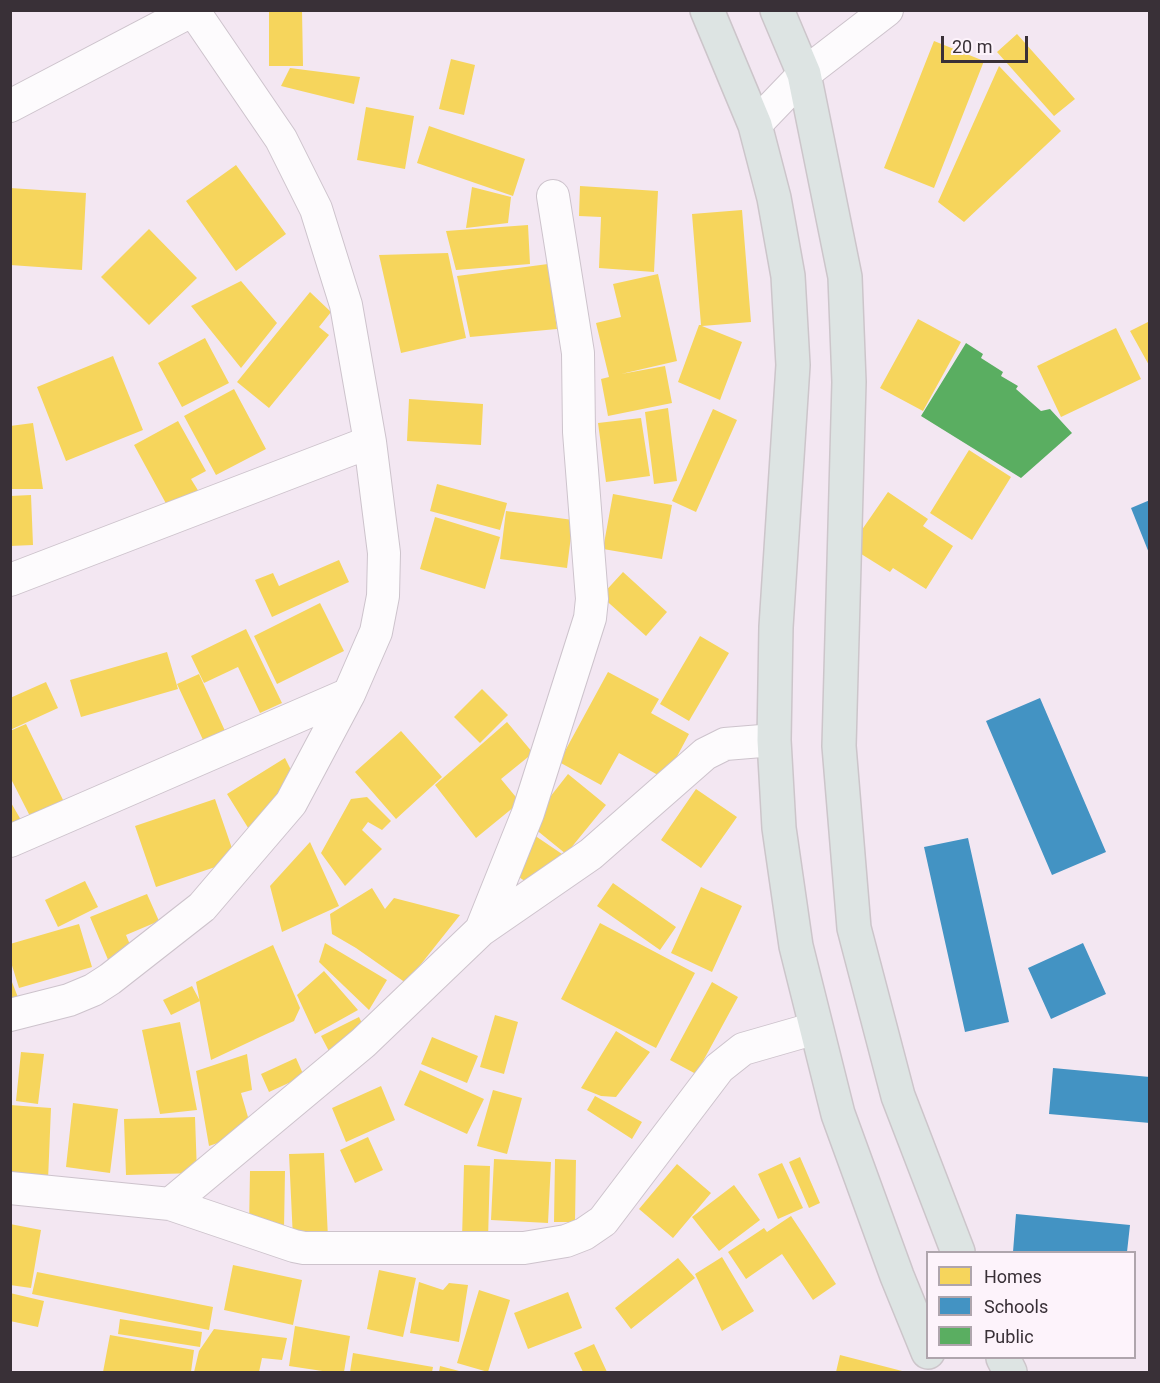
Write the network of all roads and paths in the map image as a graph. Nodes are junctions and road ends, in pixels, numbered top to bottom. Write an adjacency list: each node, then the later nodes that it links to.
1 (193, 10): 6 (street); 9 (street)
2 (707, 10): 7 (main road)
3 (777, 10): 5 (main road)
4 (887, 10): 5 (street)
5 (804, 74): 7 (street); 19 (main road)
6 (10, 106)
7 (755, 125): 12 (main road)
8 (553, 196): 14 (street)
9 (370, 442): 10 (street); 11 (street)
10 (10, 580)
11 (349, 694): 13 (street); 15 (street)
12 (774, 740): 14 (street); 16 (main road)
13 (10, 842)
14 (481, 930): 18 (street)
15 (10, 1015)
16 (816, 1028): 18 (street); 20 (main road)
17 (10, 1188): 18 (street)
18 (170, 1204)
19 (958, 1251)
20 (926, 1349)

